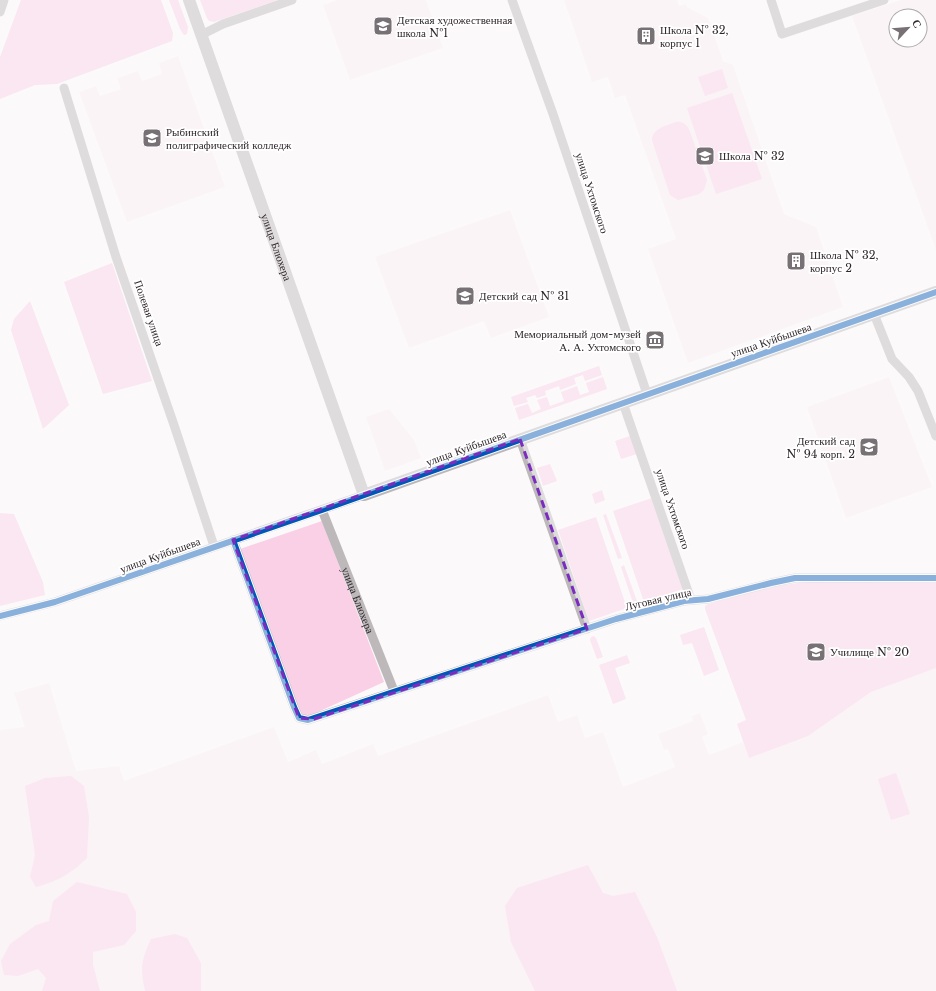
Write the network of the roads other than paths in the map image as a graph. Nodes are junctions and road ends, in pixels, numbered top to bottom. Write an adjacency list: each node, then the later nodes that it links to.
1 (4, 0): 7 (street)
2 (189, 0): 8 (street, улица Блюхера)
3 (292, 0): 8 (street)
4 (512, 0): 12 (street, улица Ухтомского)
5 (771, 0): 6 (street)
6 (884, 0)
7 (0, 12)
8 (201, 34): 16 (street, улица Блюхера)
9 (64, 88): 19 (street, Полевая улица)
10 (936, 292): 11 (street, улица Куйбышева)
11 (874, 314): 12 (street, улица Куйбышева); 14 (street)
12 (647, 394): 13 (street, улица Куйбышева)
13 (623, 403): 15 (street, улица Куйбышева); 21 (street, улица Ухтомского)
14 (936, 436)
15 (520, 439): 16 (street, улица Куйбышева); 23 (street)
16 (364, 495): 17 (street, улица Куйбышева)
17 (322, 510): 18 (street, улица Куйбышева); 24 (street, улица Блюхера)
18 (233, 540): 19 (street, улица Куйбышева); 24 (street, Луговая улица)
19 (214, 546): 22 (street, улица Куйбышева)
20 (936, 578): 21 (street, Луговая улица)
21 (692, 600): 23 (street, Луговая улица)
22 (0, 616)
23 (587, 629): 24 (street, Луговая улица)
24 (394, 691)

